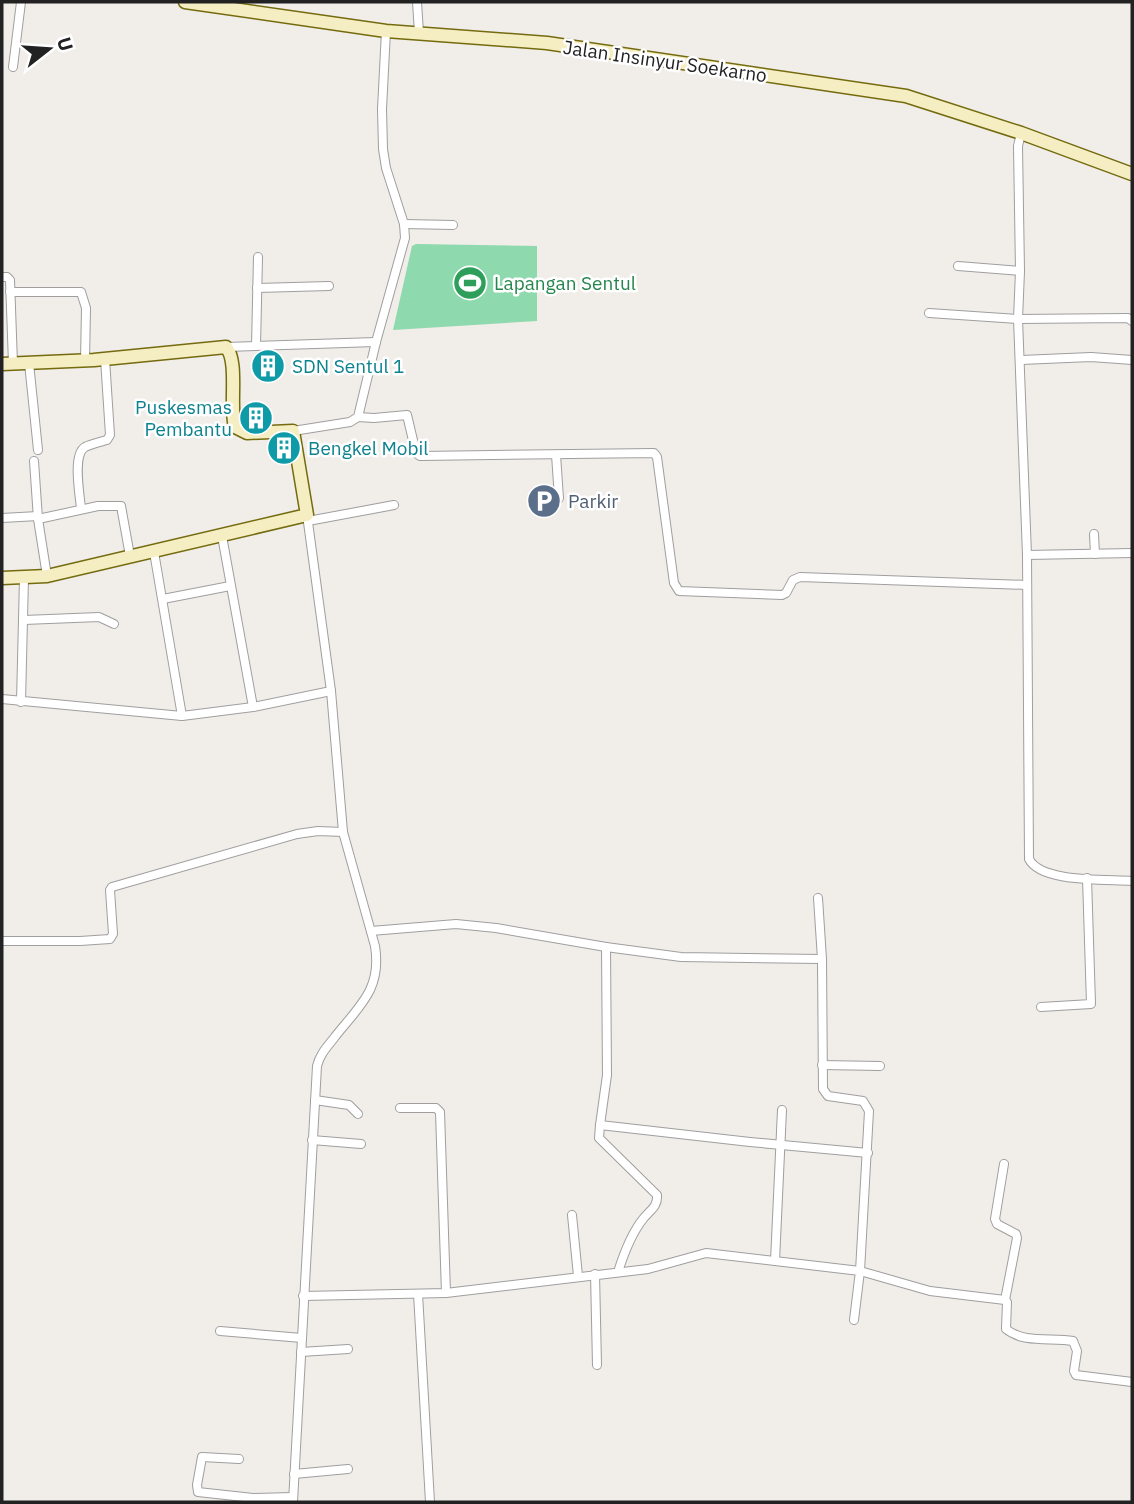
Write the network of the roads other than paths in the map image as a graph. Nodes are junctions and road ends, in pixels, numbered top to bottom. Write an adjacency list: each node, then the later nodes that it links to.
1 (21, 2): 6 (street)
2 (185, 2): 4 (main road, Jalan Insinyur Soekarno)
3 (417, 2): 5 (street)
4 (386, 32): 5 (main road, Jalan Insinyur Soekarno); 9 (street)
5 (419, 33): 7 (main road, Jalan Insinyur Soekarno)
6 (13, 67)
7 (1021, 133): 8 (main road, Jalan Insinyur Soekarno); 13 (street)
8 (1132, 174)
9 (404, 224): 10 (street); 21 (street)
10 (453, 225)
11 (258, 257): 16 (street)
12 (958, 266): 13 (street)
13 (1020, 271): 19 (street)
14 (2, 277): 17 (street)
15 (329, 286): 16 (street)
16 (257, 288): 22 (street)
17 (10, 292): 25 (street); 29 (street)
18 (929, 313): 19 (street)
19 (1018, 319): 20 (street); 26 (street)
20 (1132, 321)
21 (376, 342): 22 (street); 30 (street)
22 (256, 345): 23 (street)
23 (226, 347): 24 (main road); 31 (main road)
24 (105, 359): 25 (main road); 37 (street)
25 (85, 360): 28 (main road)
26 (1021, 360): 27 (street); 46 (street)
27 (1132, 360)
28 (29, 363): 29 (main road); 32 (street)
29 (8, 364)
30 (358, 417): 31 (street); 33 (street)
31 (293, 431): 40 (main road)
32 (38, 450)
33 (556, 456): 35 (street); 51 (street)
34 (34, 461): 39 (street)
35 (559, 498)
36 (394, 505): 40 (street)
37 (81, 509): 39 (street); 47 (street)
38 (2, 518): 39 (street)
39 (38, 518): 48 (street)
40 (307, 518): 42 (main road); 56 (street)
41 (1094, 534): 45 (street)
42 (222, 536): 43 (main road); 52 (street)
43 (154, 552): 47 (main road); 53 (street)
44 (1132, 553): 45 (street)
45 (1095, 554): 46 (street)
46 (1027, 555): 51 (street)
47 (130, 556): 48 (main road)
48 (47, 576): 50 (main road)
49 (2, 578): 50 (main road)
50 (24, 578): 54 (street)
51 (1027, 585): 62 (street)
52 (230, 586): 53 (street); 59 (street)
53 (163, 599): 60 (street)
54 (24, 620): 55 (street); 58 (street)
55 (114, 624)
56 (331, 691): 59 (street); 61 (street)
57 (2, 699): 58 (street)
58 (21, 702): 60 (street)
59 (253, 707): 60 (street)
60 (182, 716)
61 (343, 832): 65 (street); 66 (street)
62 (1087, 878): 63 (street); 69 (street)
63 (1132, 881)
64 (818, 898): 68 (street)
65 (371, 931): 67 (street); 72 (street)
66 (2, 941)
67 (606, 947): 68 (street); 76 (street)
68 (822, 959): 70 (street)
69 (1041, 1007)
70 (822, 1065): 71 (street); 80 (street)
71 (880, 1066)
72 (315, 1100): 75 (street); 77 (street)
73 (400, 1108): 88 (street)
74 (782, 1110): 79 (street)
75 (358, 1114)
76 (600, 1125): 79 (street); 85 (street)
77 (312, 1140): 78 (street); 90 (street)
78 (361, 1144)
79 (780, 1145): 80 (street); 83 (street)
80 (867, 1153): 84 (street)
81 (1004, 1164): 91 (street)
82 (572, 1215): 87 (street)
83 (775, 1261): 84 (street); 85 (street)
84 (860, 1271): 91 (street); 92 (street)
85 (618, 1272): 86 (street)
86 (595, 1274): 87 (street); 97 (street)
87 (578, 1276): 88 (street)
88 (446, 1293): 89 (street)
89 (418, 1294): 90 (street); 106 (street)
90 (303, 1296): 94 (street)
91 (1005, 1300): 98 (street)
92 (854, 1320)
93 (220, 1331): 94 (street)
94 (302, 1338): 96 (street)
95 (348, 1349): 96 (street)
96 (301, 1352): 101 (street)
97 (597, 1365)
98 (1132, 1382)
99 (239, 1459): 102 (street)
100 (348, 1469): 101 (street)
101 (294, 1475): 105 (street)
102 (213, 1499): 103 (street)
103 (253, 1500): 104 (street)
104 (280, 1500): 105 (street)
105 (293, 1500)
106 (430, 1502)

